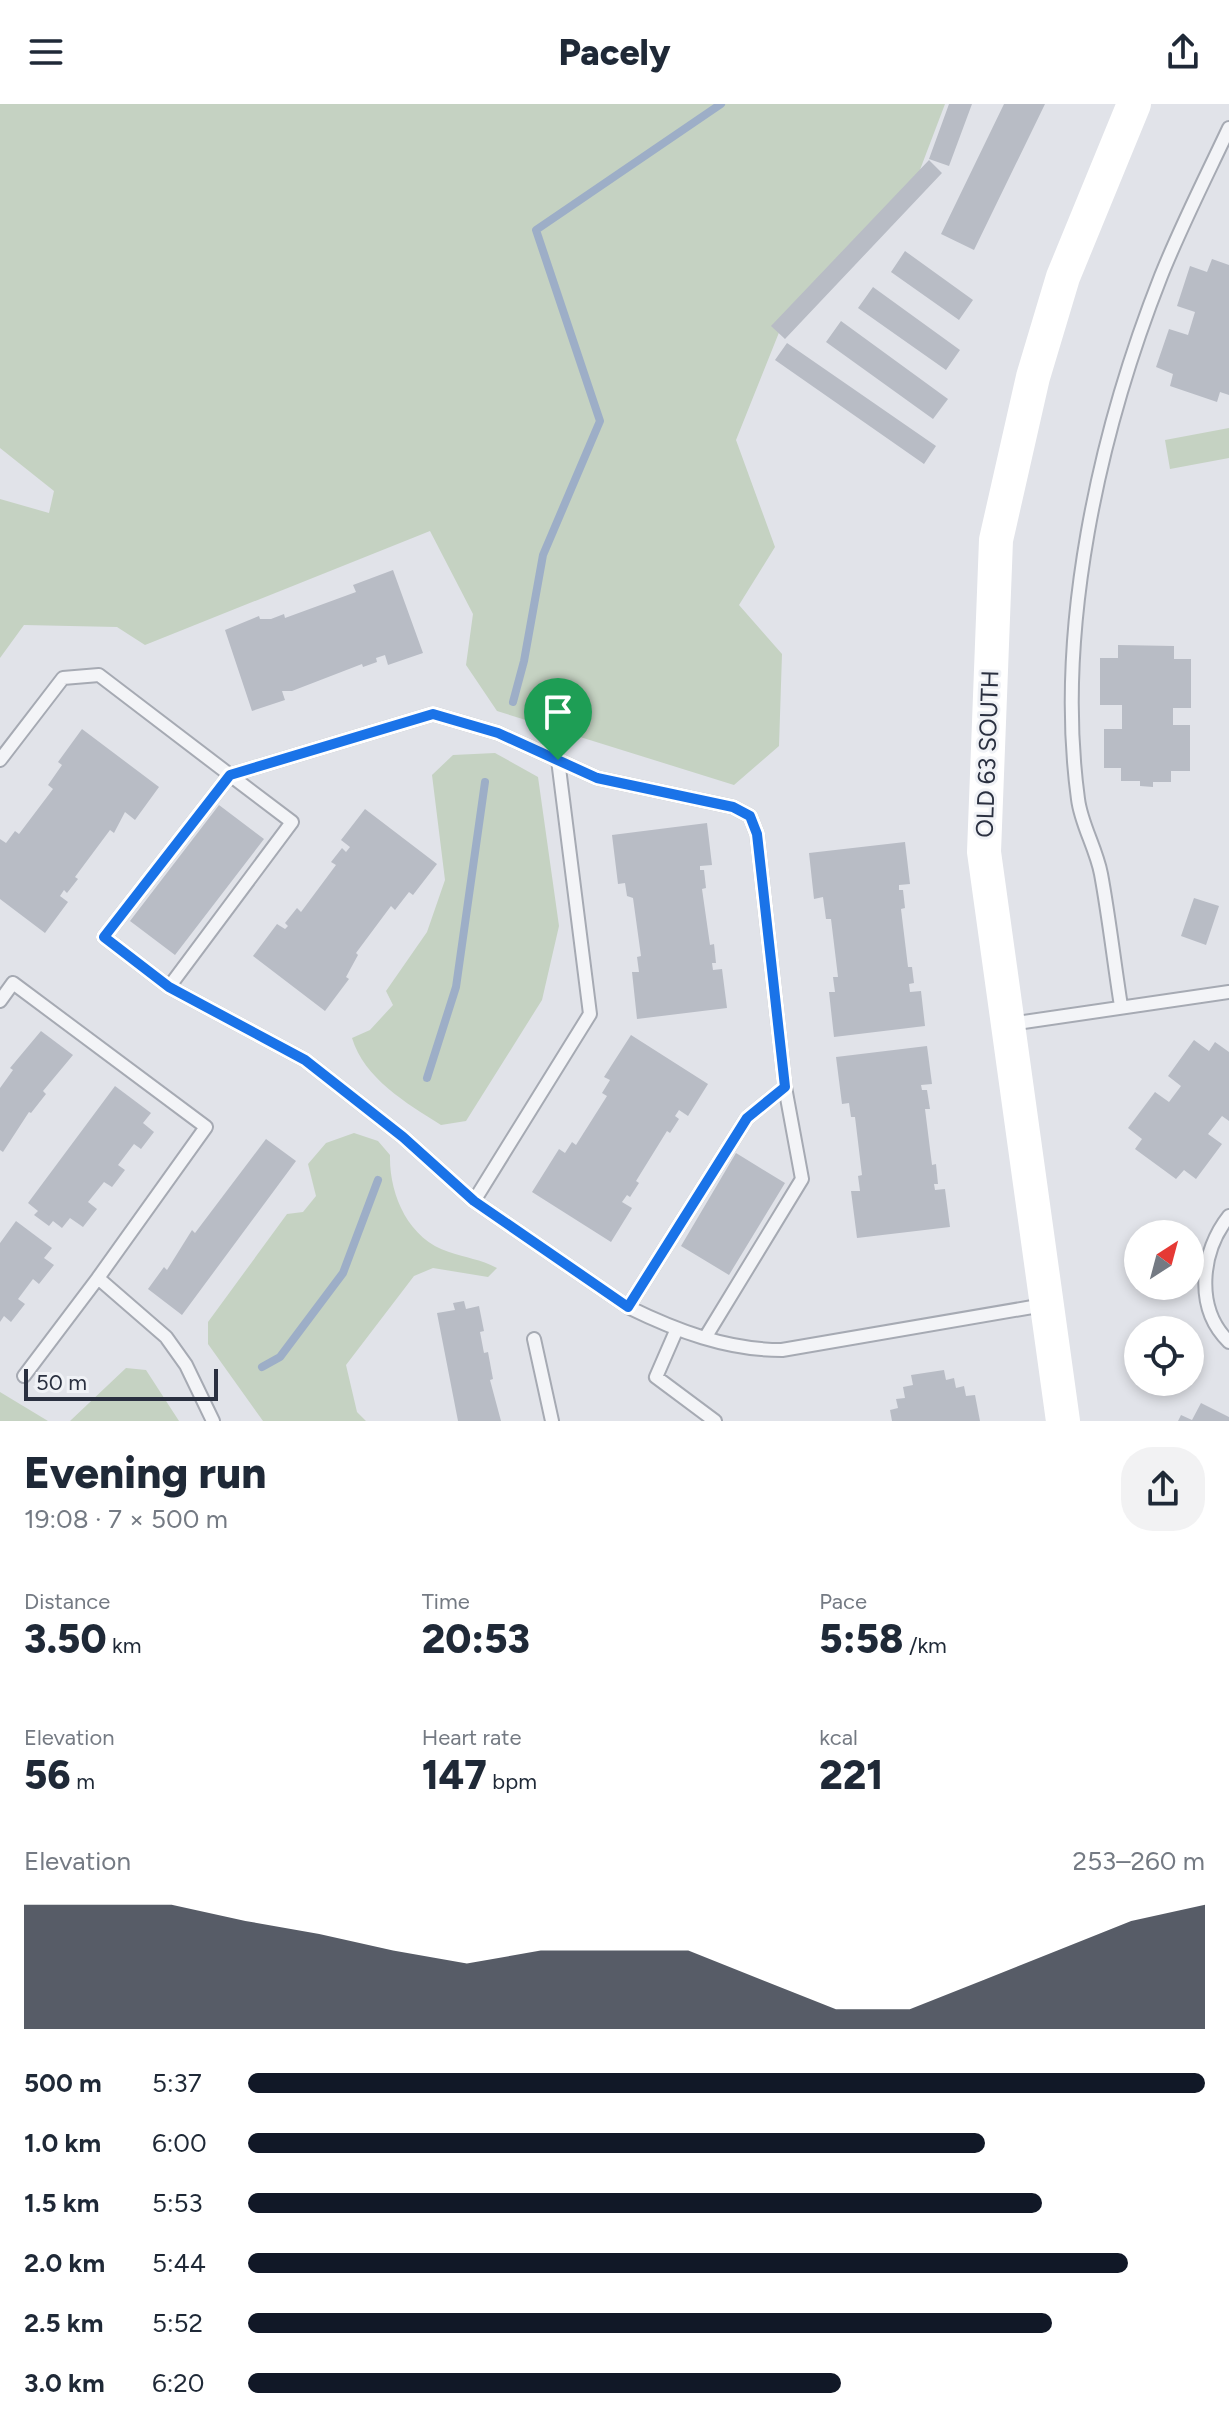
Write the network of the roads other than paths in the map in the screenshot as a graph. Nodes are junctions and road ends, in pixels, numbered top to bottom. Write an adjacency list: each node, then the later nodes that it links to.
1 (1134, 104): 10 (main road, OLD 63 SOUTH)
2 (1229, 128): 9 (lane)
3 (0, 760): 5 (lane)
4 (558, 760): 5 (lane); 11 (lane); 12 (lane)
5 (230, 775): 6 (lane); 6 (lane)
6 (169, 987): 12 (lane)
7 (1229, 992): 9 (lane)
8 (0, 1001): 14 (lane)
9 (1121, 1006): 10 (lane)
10 (1007, 1024): 15 (main road, OLD 63 SOUTH)
11 (785, 1087): 16 (lane); 18 (lane)
12 (474, 1201): 16 (lane)
13 (1229, 1216): 20 (lane)
14 (98, 1278): 21 (lane); 22 (lane)
15 (1044, 1305): 18 (lane); 25 (main road, OLD 63 SOUTH)
16 (628, 1307): 17 (lane)
17 (676, 1331): 18 (lane); 24 (lane)
18 (705, 1338)
19 (534, 1339): 23 (lane)
20 (1229, 1342)
21 (24, 1376)
22 (213, 1421)
23 (552, 1421)
24 (715, 1421)
25 (1063, 1421)

